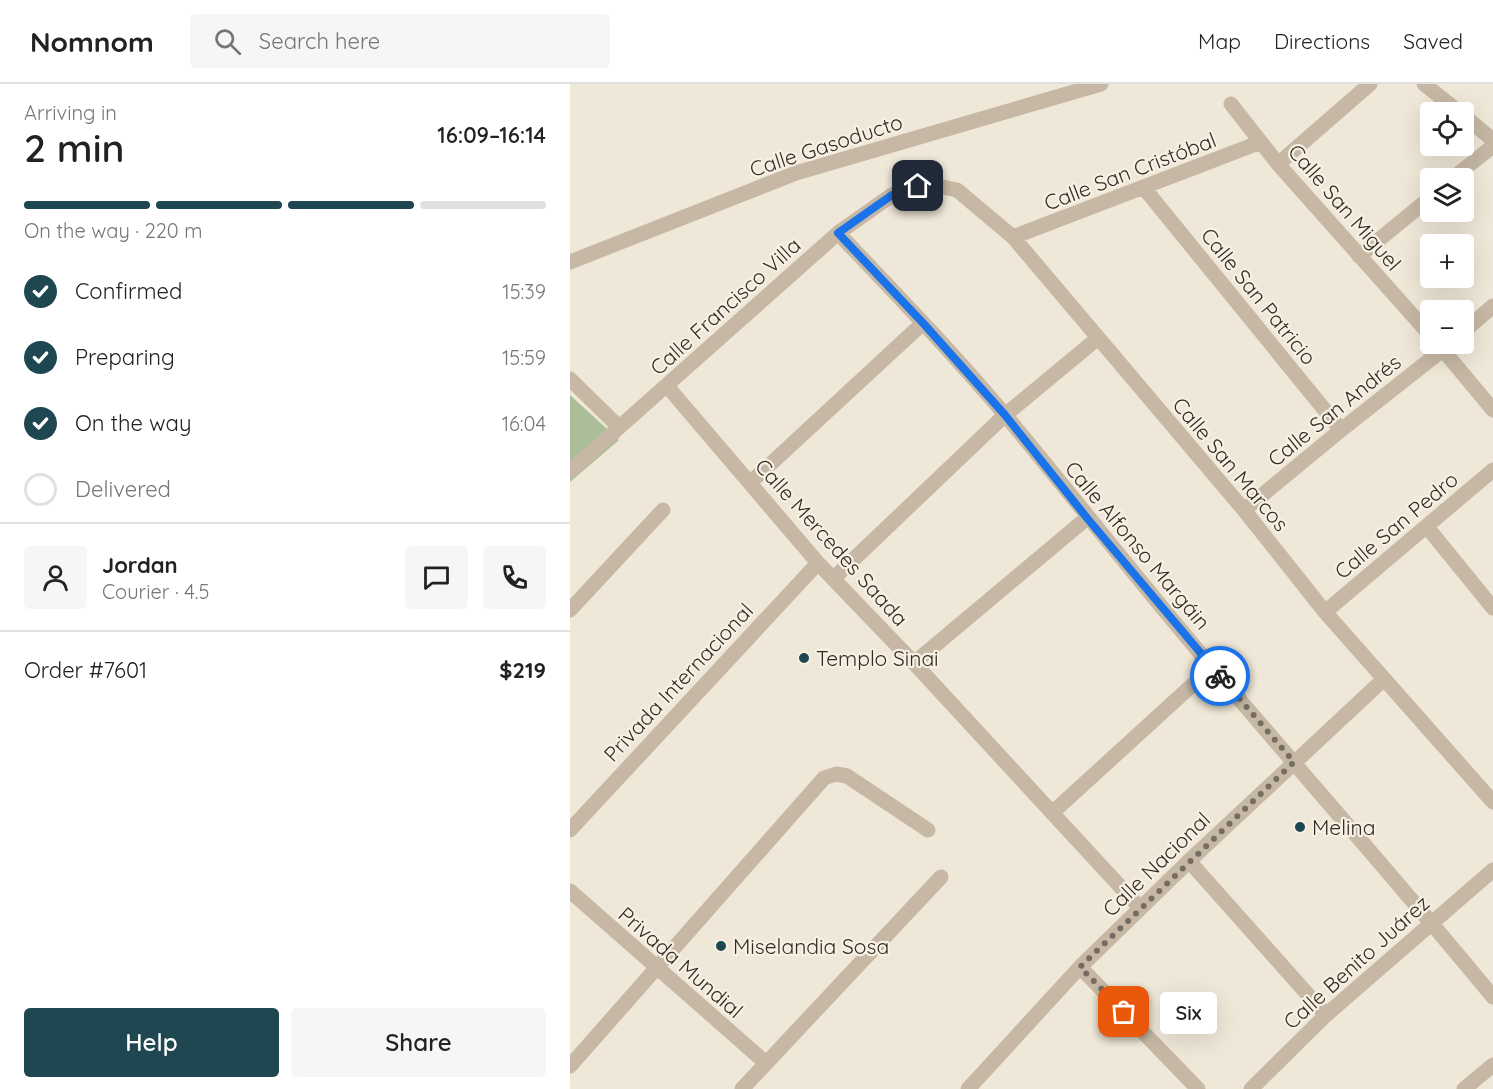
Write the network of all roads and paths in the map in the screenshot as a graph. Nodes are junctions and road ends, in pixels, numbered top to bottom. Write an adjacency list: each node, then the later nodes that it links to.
1 (1101, 84): 18 (street, Calle Gasoducto)
2 (1371, 84): 10 (street)
3 (1424, 84): 4 (street)
4 (1446, 102)
5 (1231, 104): 8 (street, Calle San Miguel)
6 (1474, 124): 7 (street)
7 (1493, 140)
8 (1261, 142): 10 (street, Calle San Miguel); 13 (street, Calle San Cristóbal)
9 (1493, 146): 11 (street)
10 (1278, 164): 17 (street, Calle San Miguel)
11 (1466, 168)
12 (918, 186): 15 (street, Calle Francisco Villa); 16 (street, Calle San Marcos)
13 (1144, 188): 16 (street, Calle San Cristóbal); 31 (street, Calle San Patricio)
14 (1420, 206): 17 (street)
15 (838, 233): 21 (street, Calle Alfonso Margáin); 27 (street, Calle Francisco Villa)
16 (1013, 237): 23 (street, Calle San Marcos)
17 (1359, 256): 22 (street, Calle San Miguel)
18 (570, 262)
19 (1493, 306): 20 (street)
20 (1474, 322)
21 (923, 323): 29 (street, Calle Alfonso Margáin); 34 (street)
22 (1420, 324)
23 (1098, 338): 29 (street); 36 (street, Calle San Marcos)
24 (1434, 354): 31 (street, Calle San Andrés)
25 (1450, 354): 28 (street)
26 (570, 379): 30 (street)
27 (667, 386): 30 (street, Calle Francisco Villa); 34 (street, Calle Mercedes Saada)
28 (1493, 410)
29 (1005, 415): 37 (street, Calle Alfonso Margáin); 40 (street)
30 (619, 427): 33 (street, Calle Francisco Villa)
31 (1341, 430): 36 (street, Calle San Andrés)
32 (1493, 470): 38 (street, Calle San Pedro)
33 (570, 471)
34 (750, 483): 39 (street, Calle Mercedes Saada)
35 (663, 510): 42 (street)
36 (1244, 510): 43 (street, Calle San Marcos)
37 (1087, 518): 44 (street); 45 (street, Calle Alfonso Margáin)
38 (1427, 527): 41 (street); 43 (street, Calle San Pedro)
39 (818, 562): 40 (street, Calle Mercedes Saada); 50 (street, Privada Internacional)
40 (834, 578): 44 (street, Calle Mercedes Saada)
41 (1493, 608)
42 (570, 610)
43 (1325, 612): 46 (street, Calle San Marcos)
44 (914, 663): 49 (street, Calle Mercedes Saada)
45 (1212, 667): 47 (street, Calle Alfonso Margáin); 49 (street)
46 (1384, 679): 47 (street, Calle Nacional); 48 (street, Calle San Marcos)
47 (1294, 762): 52 (street, Calle Nacional); 57 (street, Calle Alfonso Margáin)
48 (1493, 802)
49 (1052, 813): 56 (street, Calle Mercedes Saada)
50 (570, 830)
51 (928, 830): 59 (street)
52 (1189, 861): 56 (street, Calle Nacional); 61 (street)
53 (1493, 870): 57 (street, Calle Benito Juárez)
54 (941, 877): 62 (street)
55 (570, 891): 59 (street, Privada Mundial)
56 (1140, 908): 58 (street, Calle Nacional)
57 (1431, 922): 60 (street, Calle Alfonso Margáin); 61 (street, Calle Benito Juárez)
58 (1080, 967): 66 (street, Calle Nacional); 67 (street)
59 (656, 969): 62 (street, Privada Mundial); 64 (street)
60 (1493, 997)
61 (1326, 1015): 68 (street, Calle Benito Juárez)
62 (766, 1063): 65 (street)
63 (1493, 1065): 69 (street)
64 (570, 1066)
65 (742, 1089)
66 (968, 1089)
67 (1198, 1089)
68 (1251, 1089)
69 (1464, 1089)

